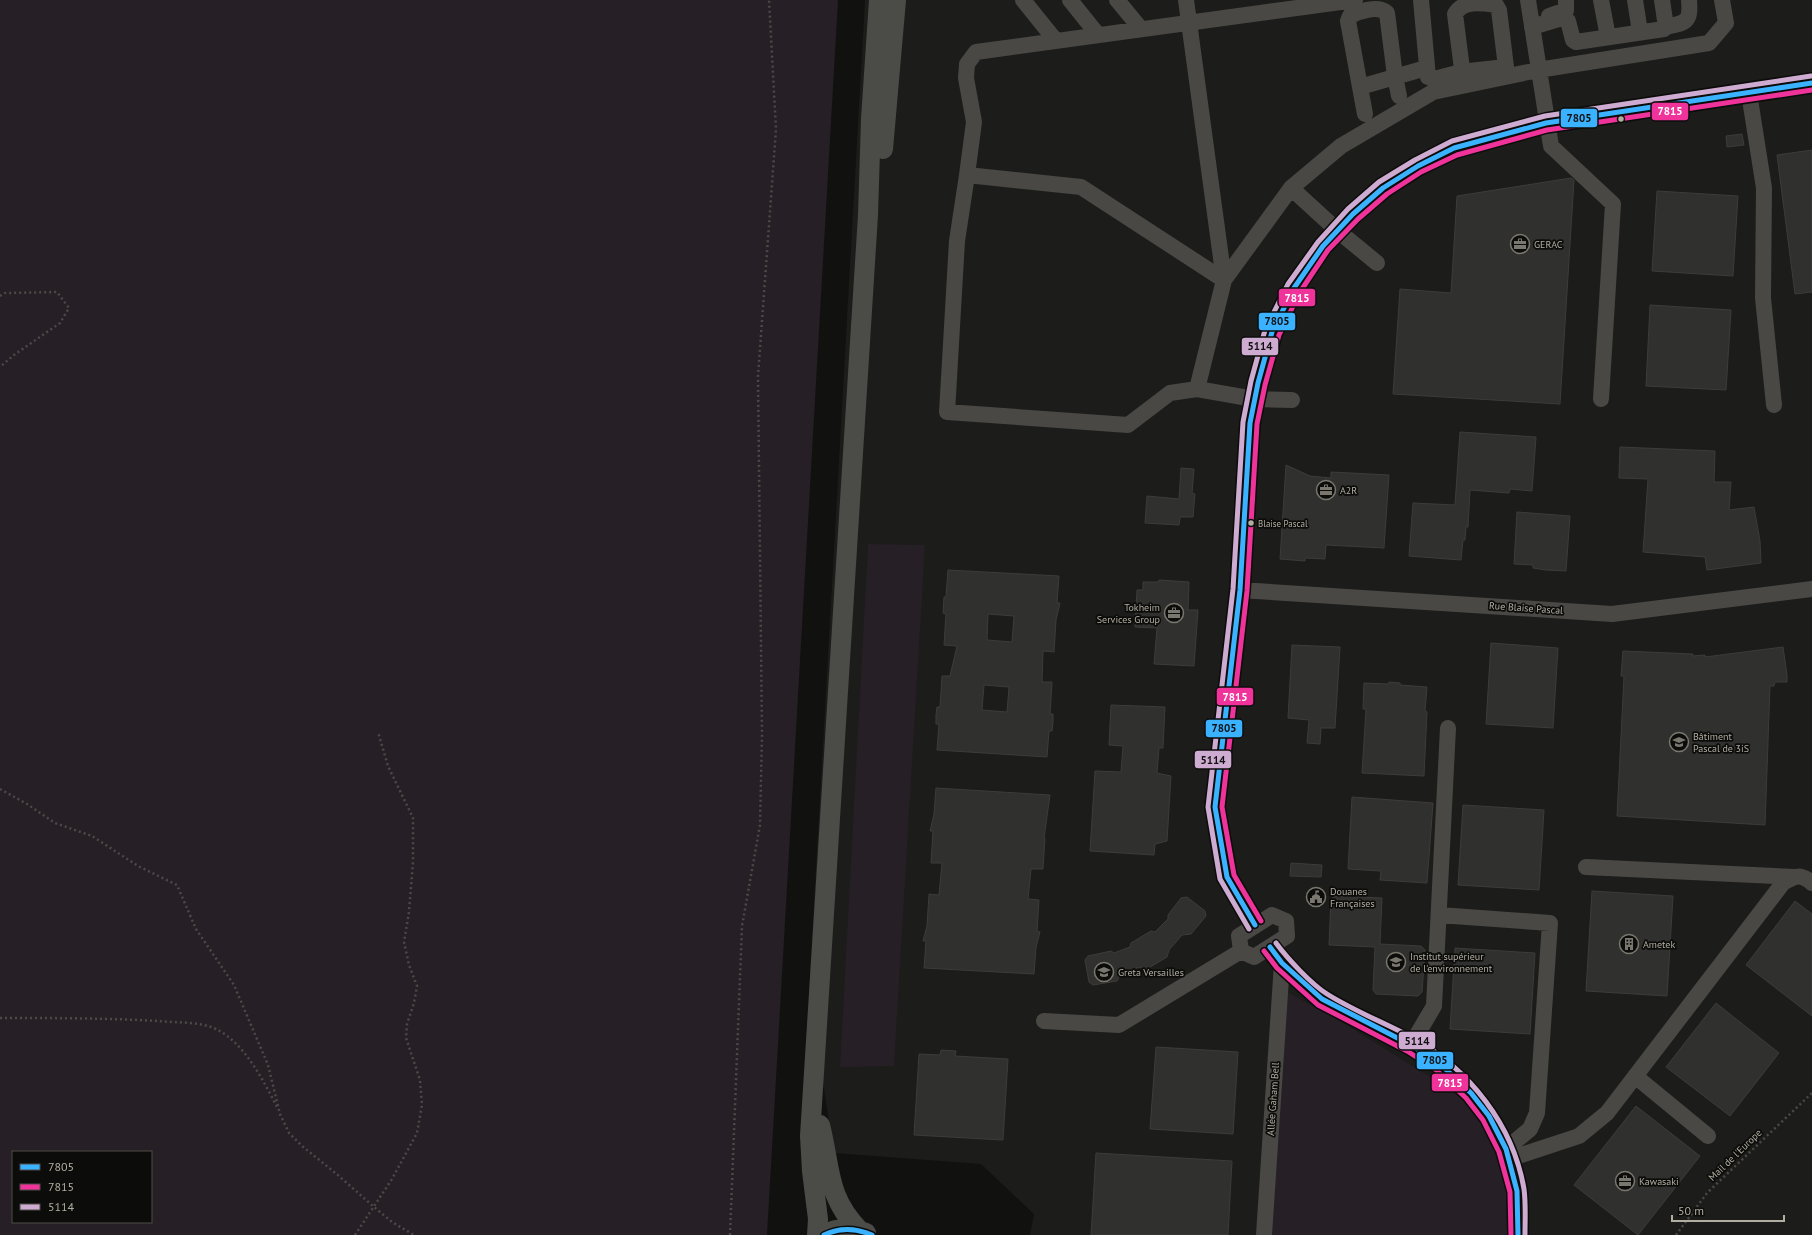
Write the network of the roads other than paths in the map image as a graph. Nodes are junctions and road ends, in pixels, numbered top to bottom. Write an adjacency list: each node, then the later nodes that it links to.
1 (865, 0): 35 (main road)
2 (879, 0): 35 (main road)
3 (896, 0): 39 (main road)
4 (1023, 0): 24 (street)
5 (1070, 0): 22 (street)
6 (1117, 0): 20 (street)
7 (1186, 0): 17 (street)
8 (1355, 0): 17 (street)
9 (1421, 0): 25 (street)
10 (1528, 0): 18 (street)
11 (1566, 0): 18 (street)
12 (1601, 0): 23 (street)
13 (1634, 0): 21 (street)
14 (1662, 0): 19 (street)
15 (1689, 0): 19 (street)
16 (1722, 0): 26 (street)
17 (1188, 23): 20 (street); 42 (street)
18 (1532, 23): 23 (street); 26 (street)
19 (1666, 27): 21 (street)
20 (1141, 29): 22 (street)
21 (1640, 32): 23 (street)
22 (1098, 35): 24 (street)
23 (1608, 37)
24 (1056, 41): 37 (street)
25 (1426, 68): 27 (street); 29 (street)
26 (1538, 70): 28 (street); 36 (street)
27 (1465, 71): 28 (street); 28 (street)
28 (1506, 72): 38 (street)
29 (1395, 76): 31 (street); 31 (street); 33 (street)
30 (1812, 83): 32 (street)
31 (1360, 87): 34 (street)
32 (1749, 93): 36 (street); 47 (street)
33 (1399, 96)
34 (1365, 114)
35 (871, 119): 39 (main road)
36 (1546, 123): 40 (street); 45 (street)
37 (967, 175): 42 (street); 43 (street)
38 (1292, 188): 40 (street); 42 (street)
39 (868, 215): 62 (main road)
40 (1338, 231): 41 (street); 44 (street)
41 (1377, 263)
42 (1224, 280): 43 (street)
43 (1197, 389): 44 (street)
44 (1254, 398): 46 (street); 49 (street)
45 (1601, 399)
46 (1292, 400)
47 (1774, 405)
48 (1812, 589): 49 (street, Rue Blaise Pascal)
49 (1240, 590): 55 (street)
50 (1448, 728): 54 (street)
51 (1586, 867): 52 (street)
52 (1794, 877): 53 (street); 61 (street)
53 (1812, 883)
54 (1439, 915): 60 (street); 64 (street)
55 (1255, 925): 56 (street); 57 (street)
56 (1270, 947): 57 (street); 58 (street)
57 (1241, 951): 59 (street)
58 (1282, 964): 60 (street); 68 (street, Allée Gaham Bell)
59 (1044, 1021)
60 (1411, 1045): 64 (street)
61 (1635, 1076): 63 (street); 64 (street)
62 (813, 1098): 65 (main road); 66 (main road)
63 (1708, 1136)
64 (1507, 1154): 69 (street)
65 (866, 1233): 67 (main road)
66 (817, 1235)
67 (824, 1235)
68 (1264, 1235)
69 (1518, 1235)

